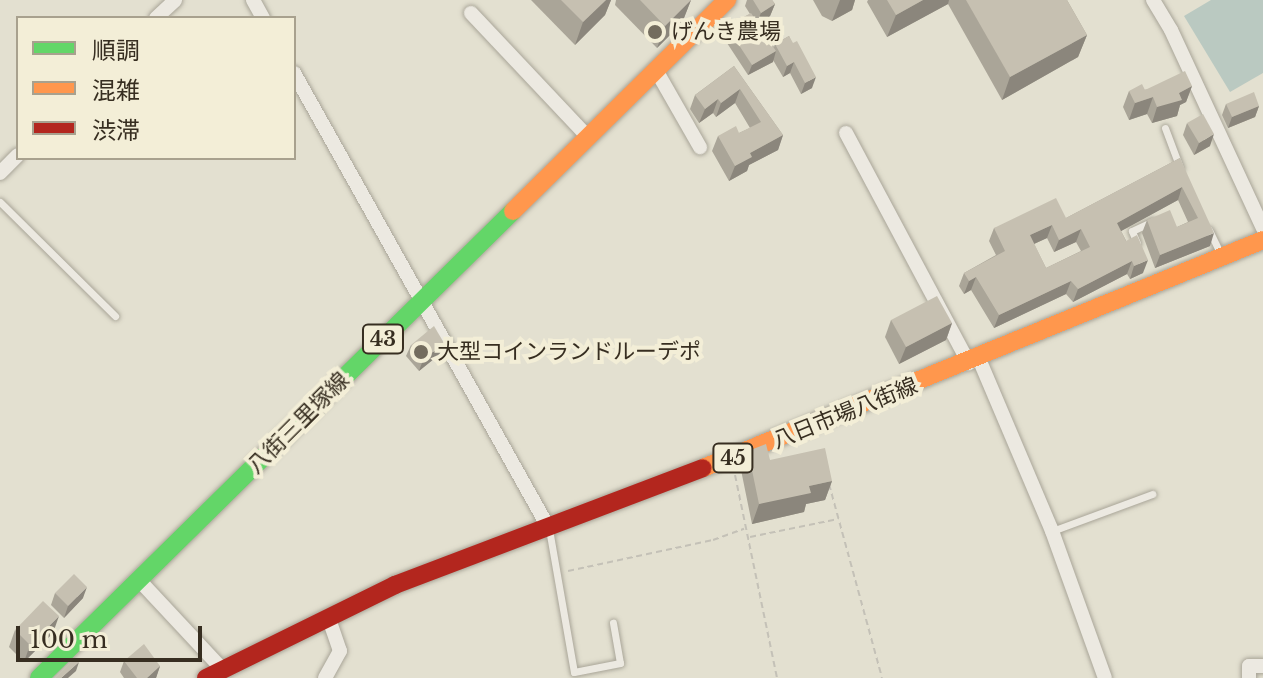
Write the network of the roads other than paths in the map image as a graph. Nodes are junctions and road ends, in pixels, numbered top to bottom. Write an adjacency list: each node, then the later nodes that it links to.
1 (175, 0): 5 (street)
2 (727, 0): 6 (main road, 八街三里塚線 / 43)
3 (1153, 0): 18 (street)
4 (471, 13): 10 (street)
5 (158, 16)
6 (656, 70): 10 (main road, 八街三里塚線 / 43); 11 (street)
7 (296, 77): 22 (street)
8 (1165, 128): 14 (lane)
9 (846, 133): 24 (street)
10 (588, 137): 22 (main road, 八街三里塚線 / 43)
11 (700, 147)
12 (16, 157): 13 (street)
13 (0, 173)
14 (1183, 173)
15 (0, 202): 23 (lane)
16 (1165, 215): 20 (lane)
17 (1202, 215): 21 (lane)
18 (1263, 228)
19 (1263, 240): 21 (main road, 八日市場八街線 / 45)
20 (1144, 257)
21 (1222, 257): 24 (main road, 八日市場八街線 / 45)
22 (421, 302): 26 (street); 28 (main road, 八街三里塚線 / 43)
23 (115, 316)
24 (974, 361): 26 (main road, 八日市場八街線 / 45); 27 (street)
25 (1152, 494): 27 (lane)
26 (547, 525): 29 (main road, 八日市場八街線 / 45); 30 (lane)
27 (1052, 531): 35 (street)
28 (139, 580): 32 (street); 33 (main road, 八街三里塚線 / 43)
29 (329, 619): 32 (main road, 八日市場八街線 / 45); 34 (street)
30 (613, 623)
31 (1263, 666): 36 (street)
32 (214, 674)
33 (39, 678)
34 (325, 678)
35 (1105, 678)
36 (1249, 678)

